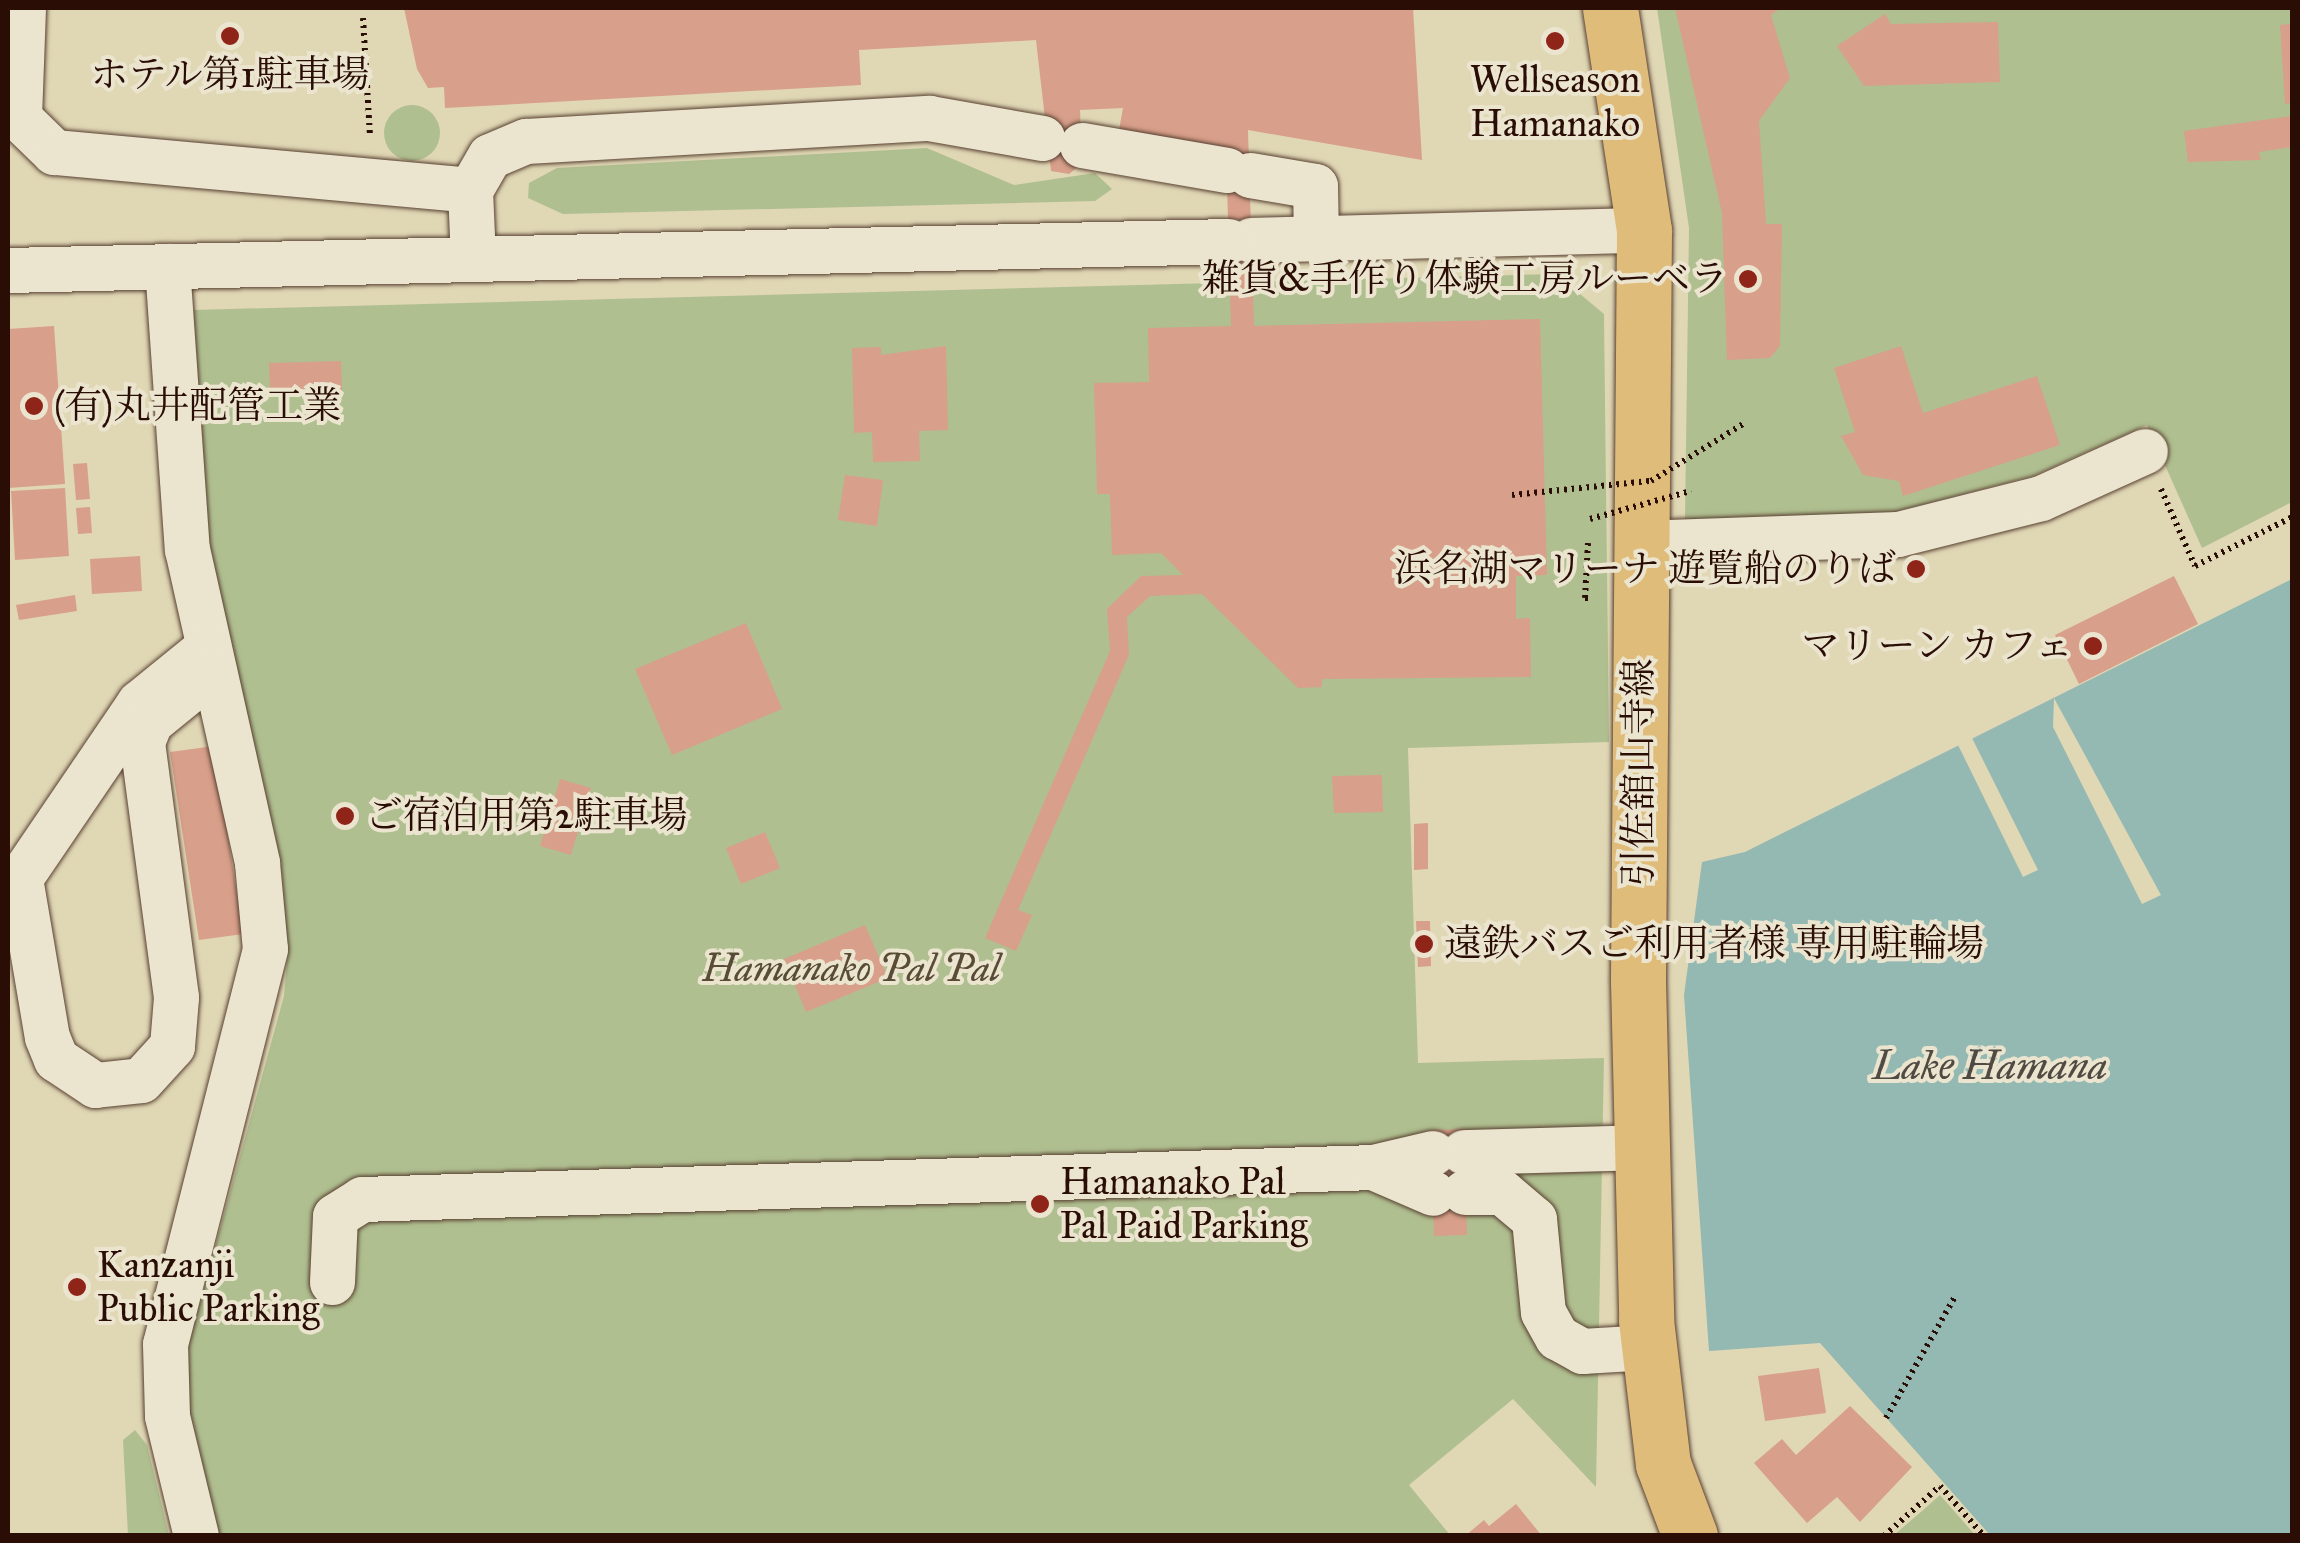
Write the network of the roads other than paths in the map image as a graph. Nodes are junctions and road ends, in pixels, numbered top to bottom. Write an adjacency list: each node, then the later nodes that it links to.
1 (23, 8): 3 (street)
2 (1610, 8): 4 (main road, 引佐舘山寺線)
3 (470, 190): 5 (street); 6 (street)
4 (1644, 230): 5 (street); 10 (main road, 引佐舘山寺線)
5 (1316, 238): 6 (street)
6 (472, 259): 7 (street)
7 (167, 266): 8 (street); 11 (street)
8 (8, 270)
9 (2145, 451): 10 (street)
10 (1639, 543): 12 (main road, 引佐舘山寺線)
11 (211, 659): 11 (street); 16 (street)
12 (1642, 1147): 13 (street); 15 (main road, 引佐舘山寺線)
13 (1449, 1173): 14 (street); 15 (street)
14 (332, 1282)
15 (1648, 1347): 17 (main road, 引佐舘山寺線)
16 (196, 1536)
17 (1690, 1536)

